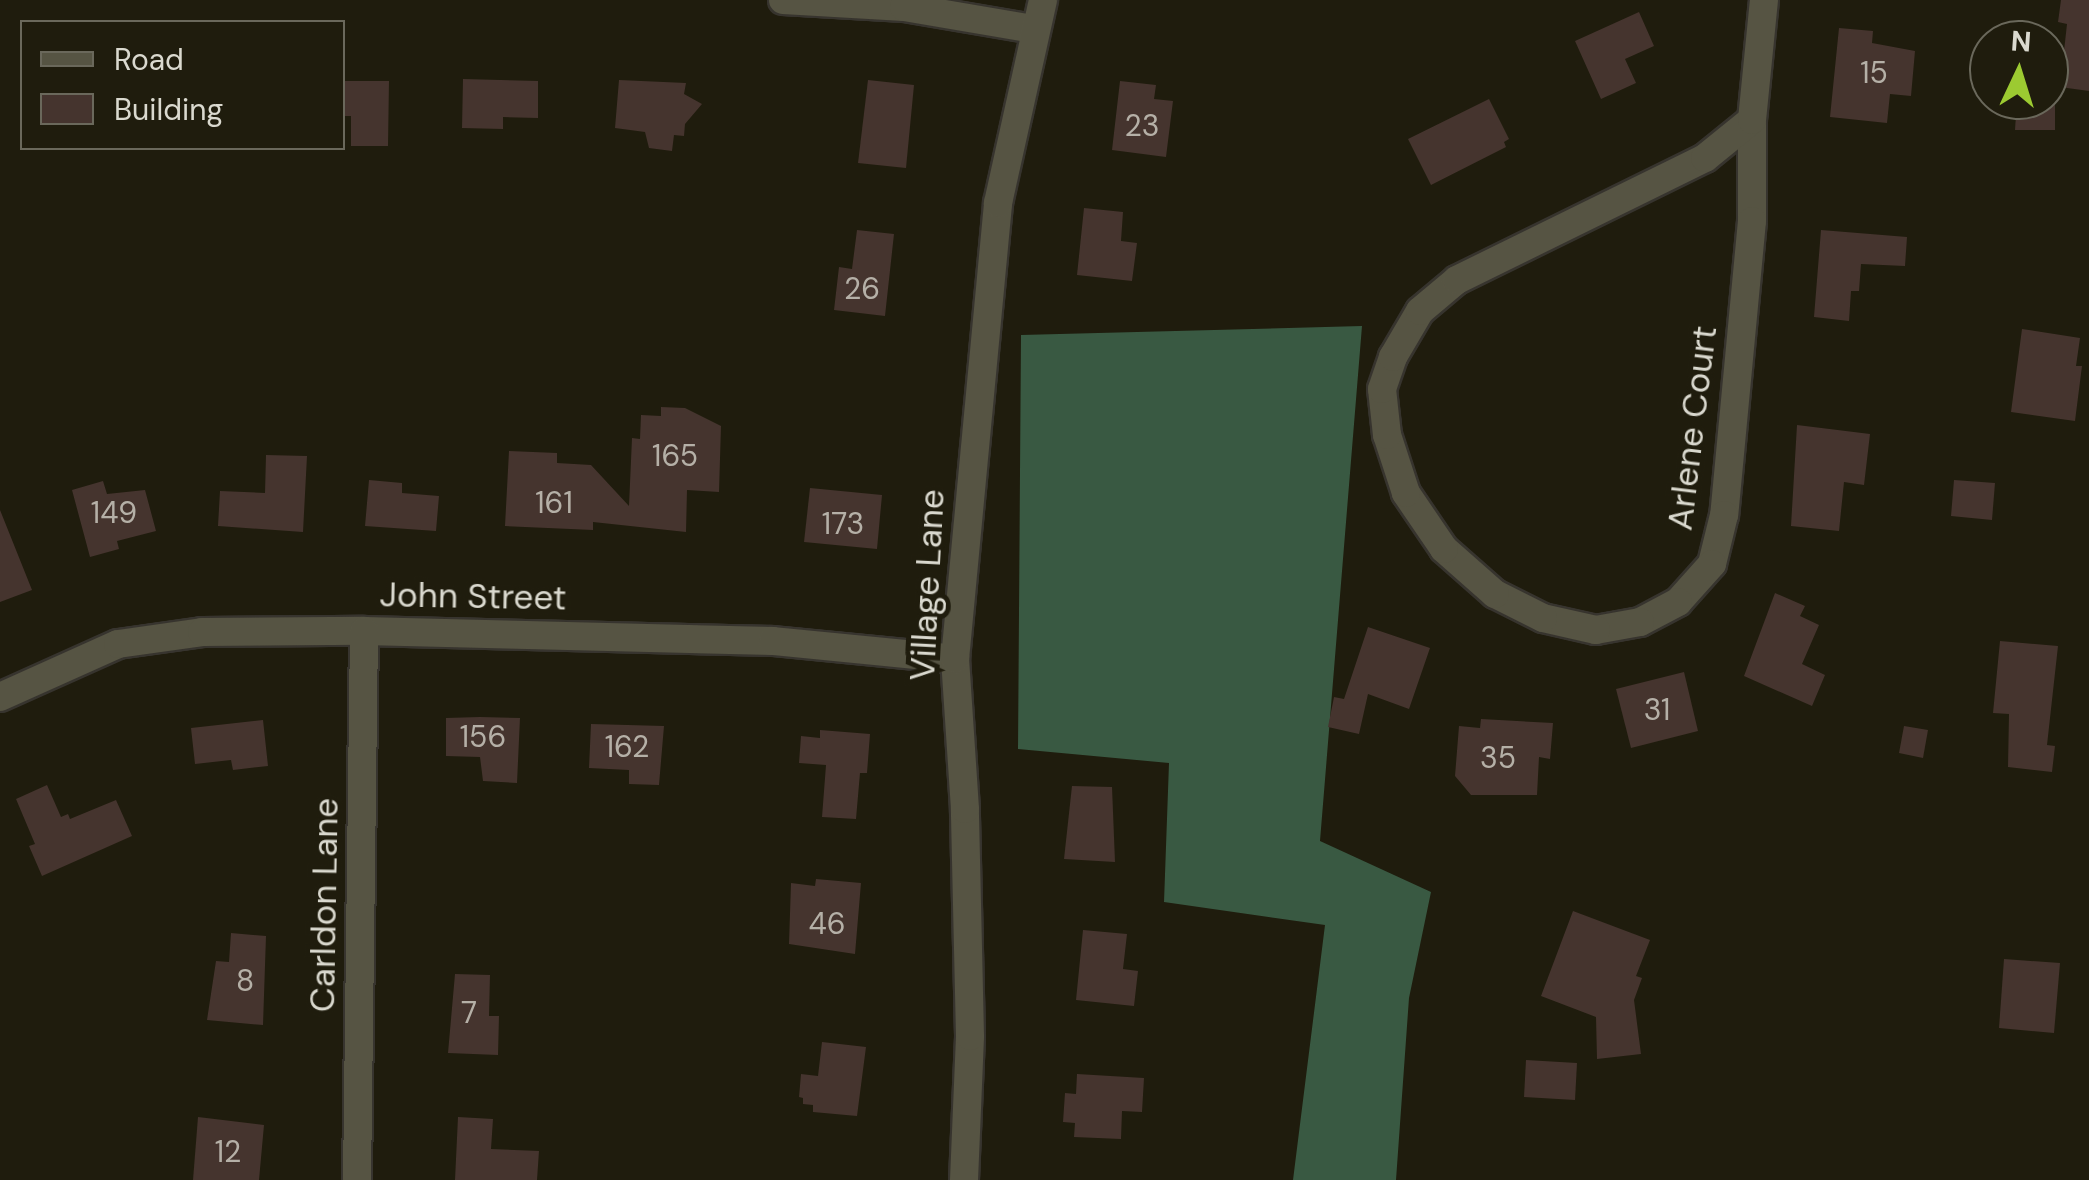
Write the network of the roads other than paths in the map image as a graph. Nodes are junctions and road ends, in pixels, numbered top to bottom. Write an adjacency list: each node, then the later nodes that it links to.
1 (784, 0): 4 (street)
2 (1043, 0): 4 (street, Village Lane)
3 (1764, 0): 5 (street, Arlene Court)
4 (1034, 29): 7 (street, Village Lane)
5 (1752, 120): 5 (street, Arlene Court)
6 (364, 631): 7 (street, John Street); 8 (street, John Street); 9 (street, Carldon Lane)
7 (954, 659): 10 (street, Village Lane)
8 (0, 697)
9 (357, 1180)
10 (964, 1180)

